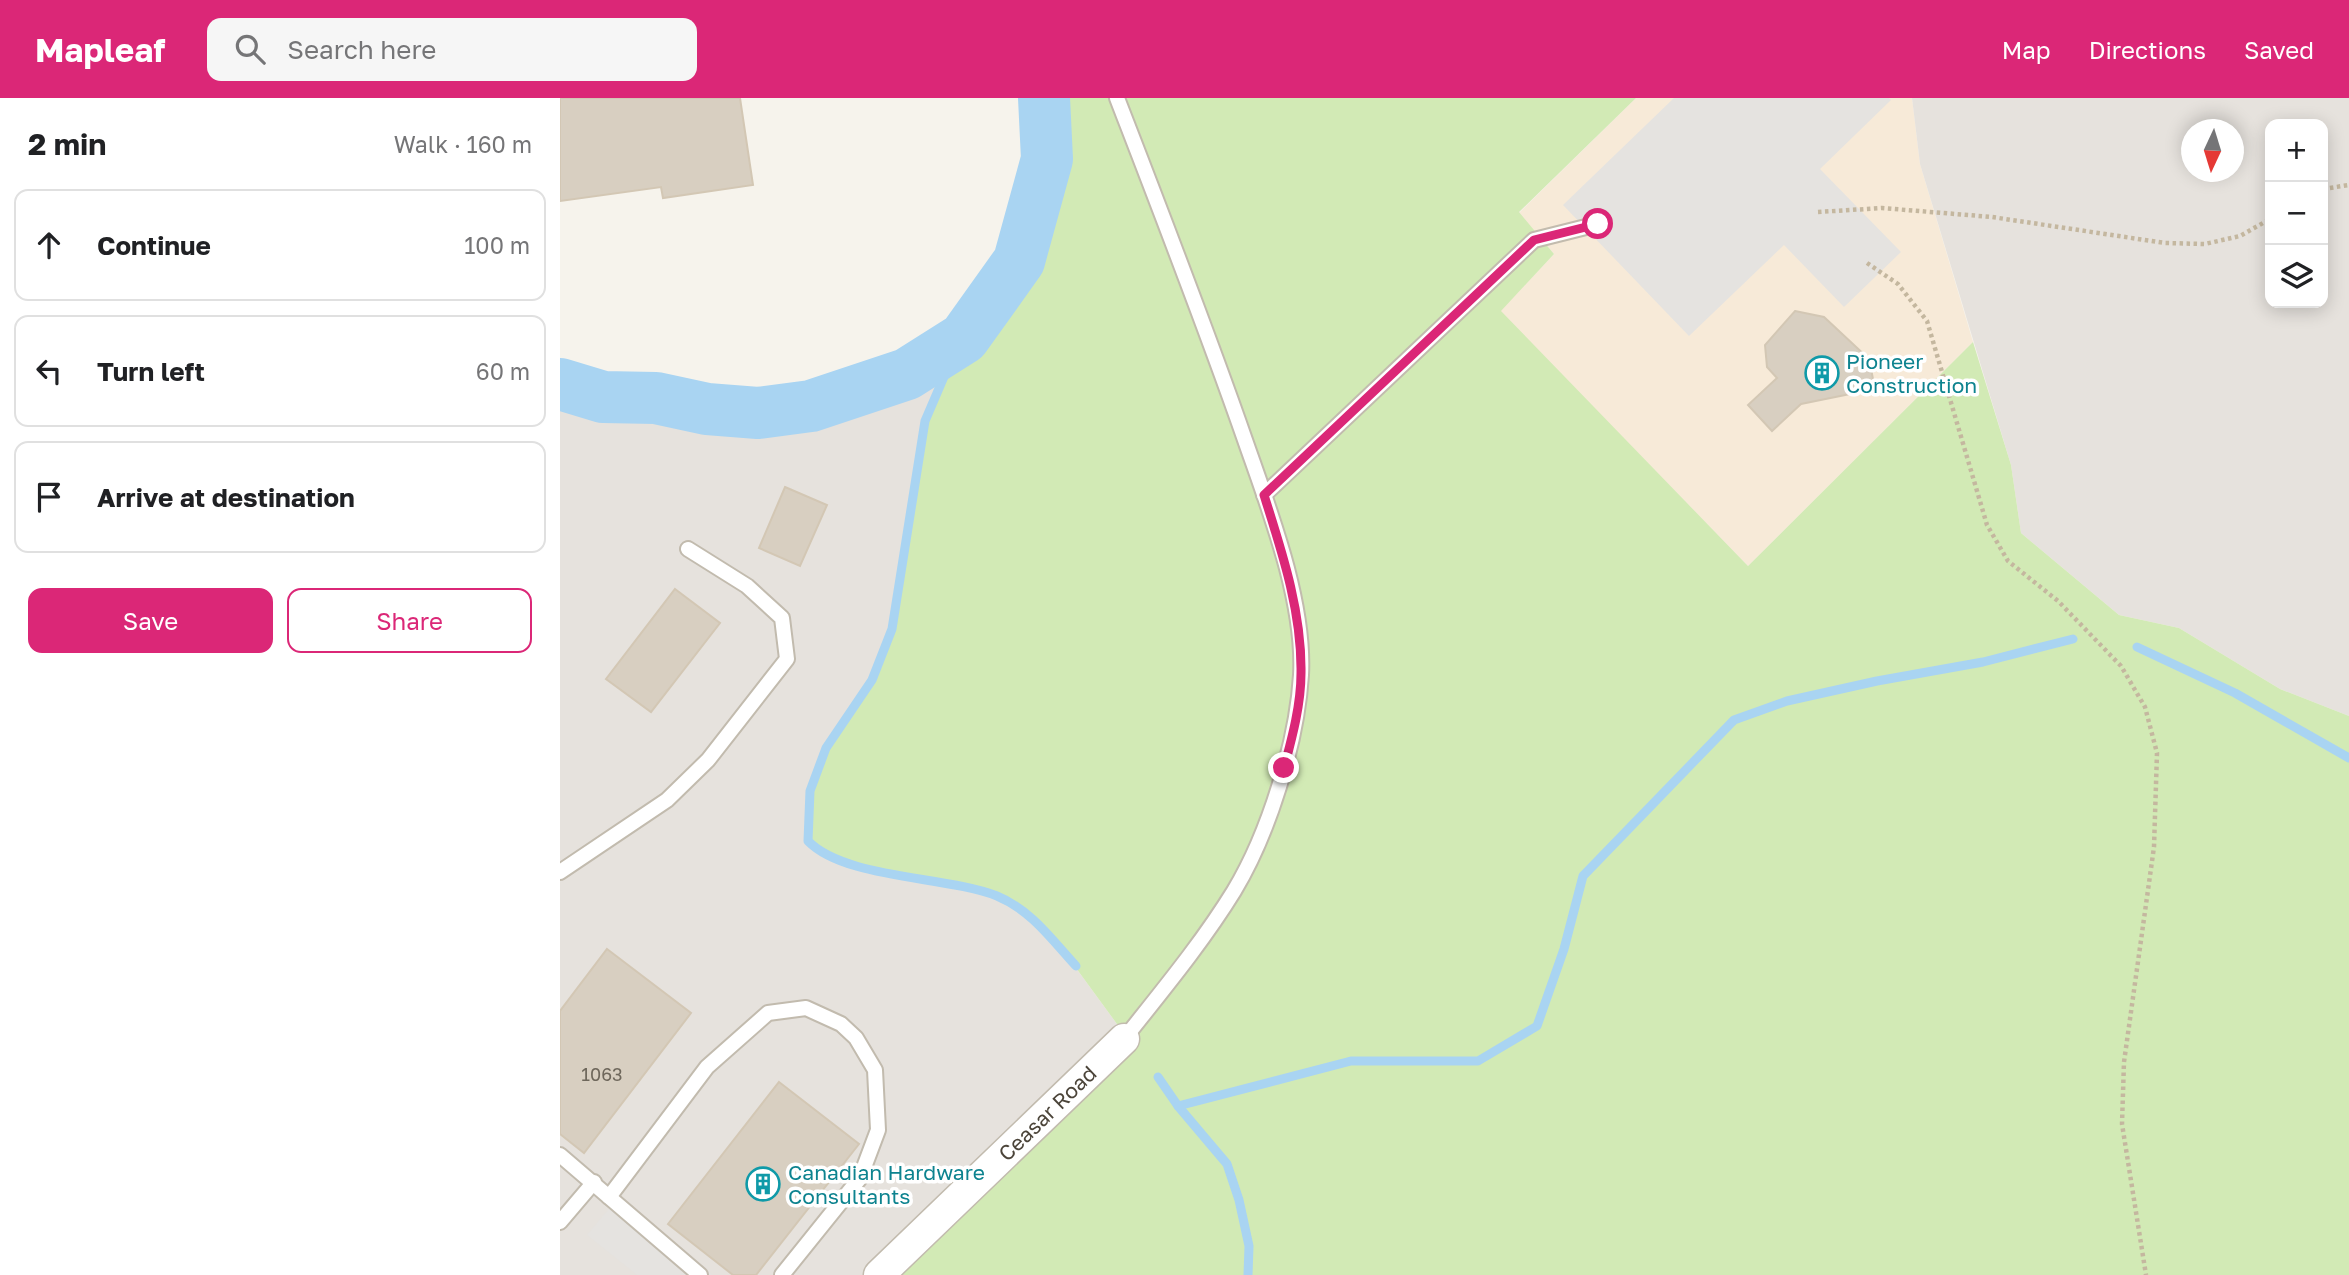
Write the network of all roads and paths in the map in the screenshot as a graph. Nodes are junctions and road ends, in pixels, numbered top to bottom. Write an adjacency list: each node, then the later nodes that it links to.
1 (1118, 98): 8 (lane)
2 (2349, 186): 3 (path)
3 (2328, 188)
4 (1818, 212): 5 (path)
5 (2265, 222)
6 (1598, 224): 8 (lane)
7 (1867, 263): 19 (path)
8 (1264, 495): 11 (lane)
9 (688, 549): 10 (lane)
10 (560, 872)
11 (1124, 1039): 18 (street, Ceasar Road)
12 (560, 1155): 13 (lane)
13 (594, 1182): 14 (lane); 15 (lane)
14 (609, 1198): 16 (lane); 17 (lane)
15 (560, 1222)
16 (700, 1275)
17 (782, 1275)
18 (879, 1275)
19 (2146, 1275)

